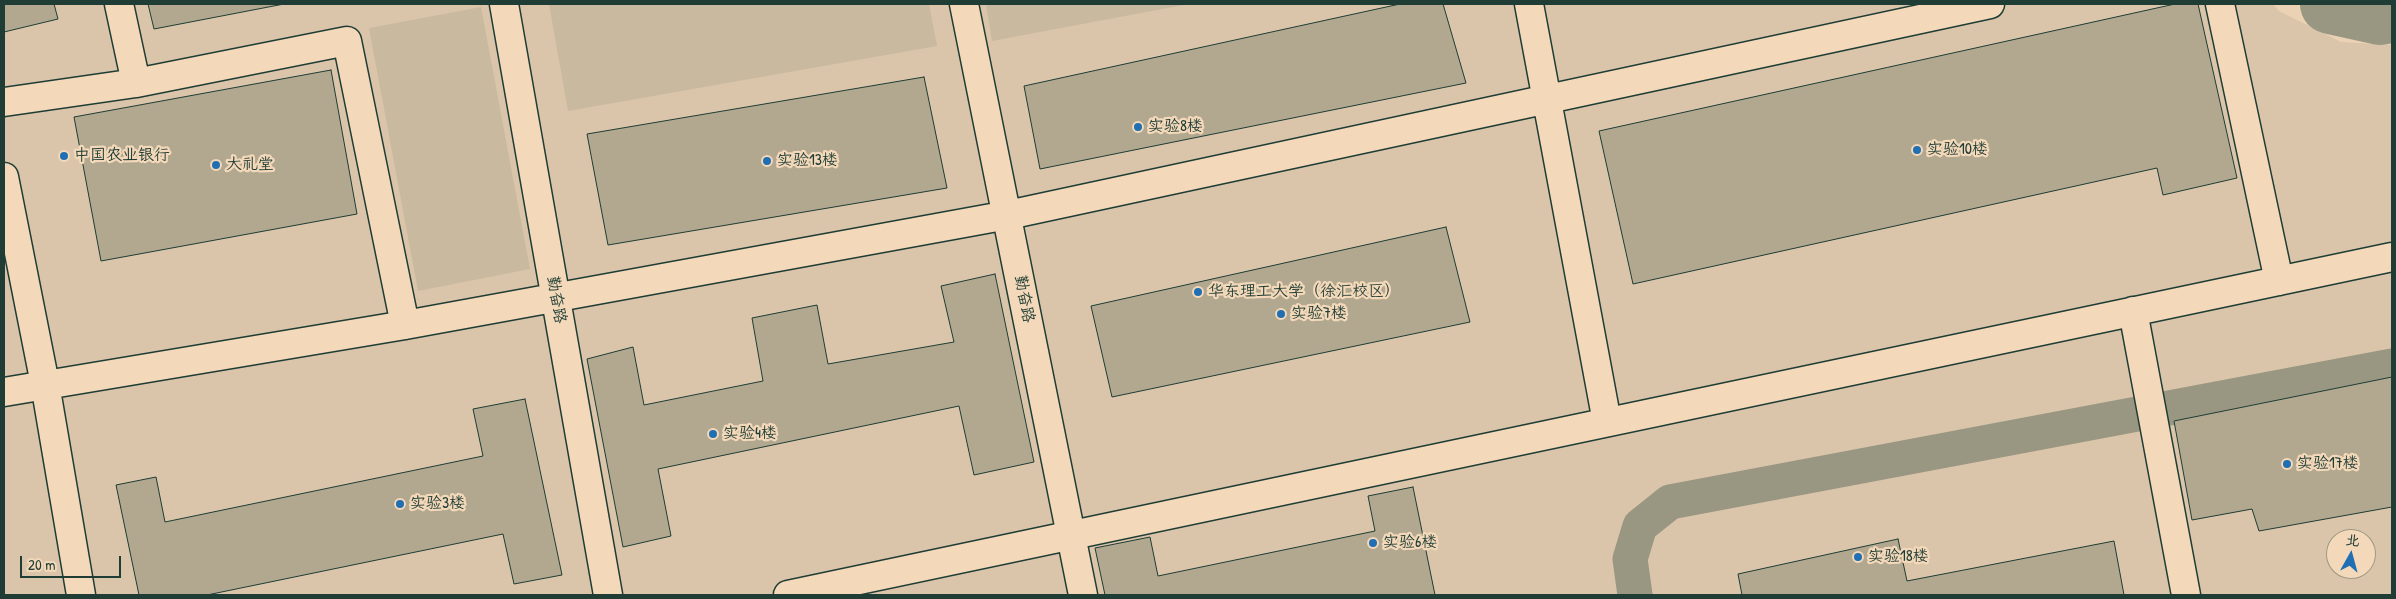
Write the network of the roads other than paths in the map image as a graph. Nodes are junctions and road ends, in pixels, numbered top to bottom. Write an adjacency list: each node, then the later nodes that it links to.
1 (118, 4): 7 (street)
2 (504, 4): 14 (street, 勤奋路)
3 (964, 4): 11 (street, 勤奋路)
4 (1528, 4): 8 (street)
5 (1990, 4): 8 (street)
6 (2220, 4): 13 (street)
7 (136, 83): 9 (street); 16 (street)
8 (1546, 99): 11 (street); 19 (street)
9 (4, 102)
10 (4, 176): 17 (street)
11 (1008, 216): 14 (street); 20 (street, 勤奋路)
12 (2392, 257): 13 (street)
13 (2279, 281): 15 (street)
14 (555, 297): 16 (street); 22 (street, 勤奋路)
15 (2133, 311): 19 (street); 25 (street)
16 (404, 325): 17 (street)
17 (45, 384): 18 (street); 21 (street)
18 (4, 392)
19 (1607, 422): 20 (street)
20 (1071, 536): 23 (street); 24 (street, 勤奋路)
21 (81, 595)
22 (608, 595)
23 (788, 595)
24 (1083, 595)
25 (2186, 595)

